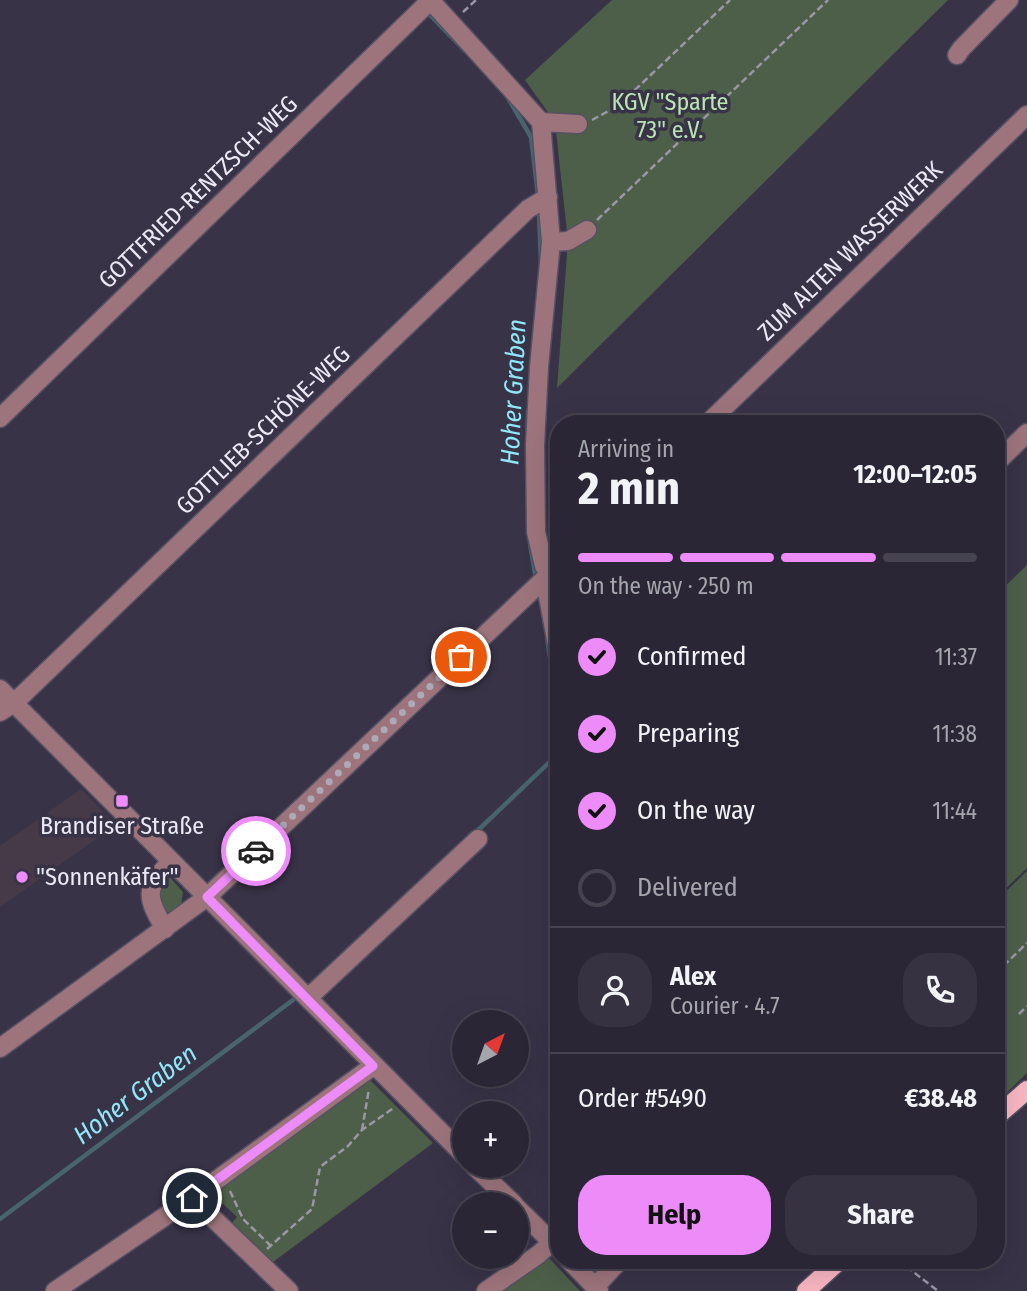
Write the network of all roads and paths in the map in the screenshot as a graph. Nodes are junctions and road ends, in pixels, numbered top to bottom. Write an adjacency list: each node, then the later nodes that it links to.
1 (430, 0): 6 (street); 15 (street, GOTTFRIED-RENTZSCH-WEG)
2 (477, 0): 6 (path)
3 (730, 0): 10 (path)
4 (828, 0): 12 (path)
5 (1009, 0): 7 (street)
6 (451, 22): 9 (street)
7 (957, 55)
8 (1027, 115): 14 (street, ZUM ALTEN WASSERWERK)
9 (541, 122): 10 (street); 11 (street)
10 (578, 124)
11 (548, 197): 13 (street); 21 (street, GOTTLIEB-SCHÖNE-WEG)
12 (587, 230): 13 (street)
13 (551, 242): 18 (street)
14 (716, 415)
15 (0, 418)
16 (1027, 433): 17 (street)
17 (1005, 454)
18 (549, 574): 19 (street); 24 (street)
19 (550, 608)
20 (0, 689): 21 (street)
21 (7, 708): 23 (street)
22 (478, 839): 28 (street)
23 (172, 862): 24 (street); 25 (street)
24 (207, 897): 25 (street); 28 (street)
25 (165, 929): 31 (street)
26 (1027, 943): 27 (path)
27 (1005, 964)
28 (308, 998): 32 (street)
29 (1027, 1006): 30 (path)
30 (1019, 1014)
31 (0, 1048)
32 (373, 1066): 34 (street); 36 (path); 38 (street)
33 (1027, 1090): 35 (main road)
34 (407, 1099): 36 (path); 37 (street)
35 (1005, 1110)
36 (362, 1130): 44 (path)
37 (452, 1143)
38 (221, 1177): 41 (street); 44 (path)
39 (487, 1178): 40 (street)
40 (501, 1192)
41 (192, 1198): 46 (street); 52 (street)
42 (529, 1219): 43 (street)
43 (550, 1240)
44 (271, 1246): 46 (path)
45 (550, 1248): 54 (street)
46 (256, 1259): 53 (street)
47 (578, 1269): 51 (street)
48 (613, 1269): 51 (street)
49 (830, 1269): 55 (main road)
50 (910, 1269): 56 (path)
51 (597, 1289)
52 (55, 1291)
53 (289, 1291)
54 (486, 1291)
55 (806, 1291)
56 (938, 1291)

